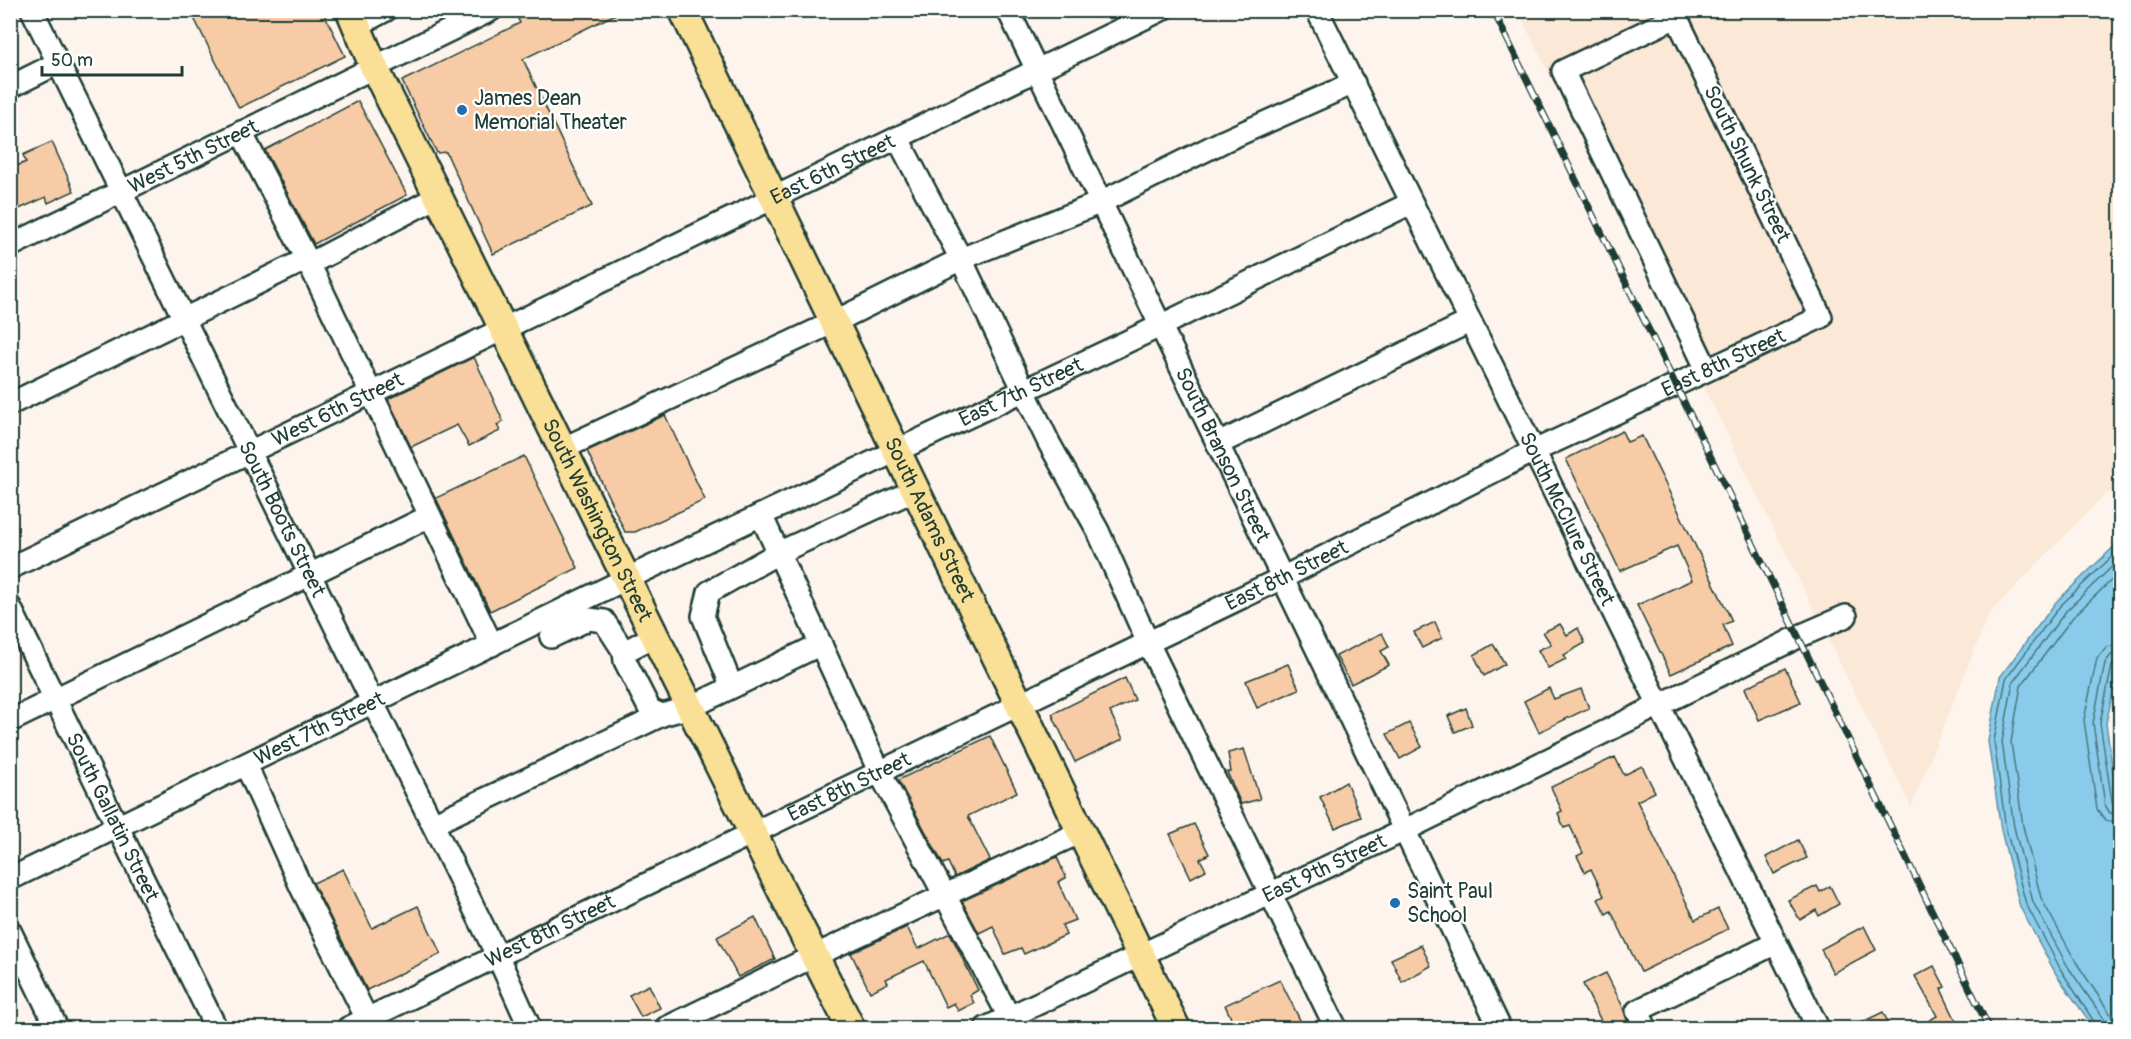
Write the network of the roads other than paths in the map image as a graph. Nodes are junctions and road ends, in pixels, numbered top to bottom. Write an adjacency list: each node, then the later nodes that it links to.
1 (32, 10): 10 (street, South Boots Street)
2 (386, 10): 9 (street)
3 (491, 10): 11 (street, West 5th Street)
4 (683, 10): 19 (main road, South Adams Street)
5 (1008, 10): 12 (street, South Branson Street)
6 (1161, 10): 12 (street, East 6th Street)
7 (1317, 10): 13 (street, South McClure Street)
8 (1675, 14): 25 (street, South Shunk Street); 31 (street)
9 (353, 18): 11 (main road, South Washington Street)
10 (58, 63): 14 (street); 17 (street, South Boots Street)
11 (374, 67): 15 (street, West 5th Street); 18 (main road, South Washington Street)
12 (1037, 72): 16 (street, East 6th Street); 20 (street, South Branson Street)
13 (1354, 83): 20 (street); 21 (street, South McClure Street)
14 (10, 87)
15 (241, 132): 17 (street, West 5th Street); 24 (street)
16 (898, 139): 19 (street, East 6th Street); 23 (street)
17 (121, 191): 22 (street, West 5th Street); 26 (street, South Boots Street)
18 (439, 196): 24 (street); 30 (main road, South Washington Street)
19 (774, 198): 27 (main road, South Adams Street); 30 (street, East 6th Street)
20 (1099, 203): 23 (street); 29 (street, South Branson Street)
21 (1411, 203): 28 (street, South McClure Street); 29 (street, East 7th Street)
22 (10, 246)
23 (961, 259): 27 (street); 32 (street)
24 (308, 261): 26 (street); 33 (street)
25 (1821, 317): 31 (street, East 8th Street)
26 (184, 319): 34 (street); 38 (street, South Boots Street)
27 (834, 322): 36 (street); 37 (main road, South Adams Street)
28 (1469, 322): 35 (street); 39 (street, South McClure Street)
29 (1160, 326): 32 (street, East 7th Street); 35 (street, South Branson Street)
30 (504, 327): 33 (street, West 6th Street); 36 (main road, South Washington Street)
31 (1707, 370): 39 (street, East 8th Street)
32 (1024, 391): 37 (street, East 7th Street); 52 (street)
33 (371, 392): 38 (street, West 6th Street); 42 (street)
34 (10, 404)
35 (1218, 444): 46 (street, South Branson Street)
36 (564, 448): 47 (main road, South Washington Street)
37 (896, 451): 40 (main road, South Adams Street); 41 (street, East 7th Street)
38 (249, 452): 44 (street, West 6th Street); 45 (street, South Boots Street)
39 (1532, 452): 46 (street, East 8th Street); 59 (street, South McClure Street)
40 (915, 490): 43 (street); 60 (main road, South Adams Street)
41 (761, 515): 43 (street); 47 (street, East 7th Street)
42 (430, 516): 45 (street); 54 (street)
43 (778, 553): 53 (street); 56 (street)
44 (10, 568)
45 (309, 574): 57 (street); 58 (street, South Boots Street)
46 (1282, 578): 52 (street, East 8th Street); 68 (street, South Branson Street)
47 (628, 579): 50 (main road, South Washington Street); 54 (street, West 7th Street)
48 (10, 607): 57 (street, South Gallatin Street)
49 (1846, 616): 59 (street, East 9th Street)
50 (656, 635): 55 (street); 61 (main road, South Washington Street)
51 (551, 637): 55 (street)
52 (1148, 643): 60 (street, East 8th Street); 72 (street)
53 (821, 644): 56 (street); 65 (street)
54 (492, 645): 58 (street, West 7th Street)
55 (624, 652): 62 (street)
56 (732, 687): 61 (street)
57 (56, 700): 63 (street); 67 (street, South Gallatin Street)
58 (373, 703): 64 (street, West 7th Street); 66 (street, South Boots Street)
59 (1660, 704): 68 (street, East 9th Street); 75 (street, South McClure Street)
60 (1019, 705): 65 (street, East 8th Street); 69 (main road, South Adams Street)
61 (691, 707): 62 (street); 70 (main road, South Washington Street)
62 (662, 715): 66 (street)
63 (10, 721)
64 (246, 765): 67 (street, West 7th Street); 79 (street)
65 (880, 773): 70 (street, East 8th Street); 73 (street)
66 (433, 824): 78 (street, South Boots Street)
67 (118, 827): 71 (street, West 7th Street); 82 (street, South Gallatin Street)
68 (1405, 830): 72 (street, East 9th Street); 90 (street, South Branson Street)
69 (1081, 832): 73 (street); 76 (main road, South Adams Street)
70 (752, 834): 77 (main road, South Washington Street); 78 (street, West 8th Street)
71 (10, 879)
72 (1271, 893): 76 (street, East 9th Street); 89 (street)
73 (943, 896): 77 (street); 80 (street)
74 (10, 931): 81 (street)
75 (1776, 943): 91 (street); 92 (street, South McClure Street)
76 (1141, 955): 80 (street, East 9th Street); 88 (main road, South Adams Street)
77 (814, 956): 85 (street); 86 (main road, South Washington Street)
78 (498, 957): 79 (street, West 8th Street); 84 (street, South Boots Street)
79 (367, 1019): 83 (street, West 8th Street)
80 (1013, 1023): 87 (street, East 9th Street)
81 (57, 1029)
82 (216, 1029)
83 (348, 1029)
84 (530, 1029)
85 (666, 1029)
86 (851, 1029)
87 (986, 1029)
88 (1176, 1029)
89 (1336, 1029)
90 (1500, 1029)
91 (1646, 1029)
92 (1818, 1029)

